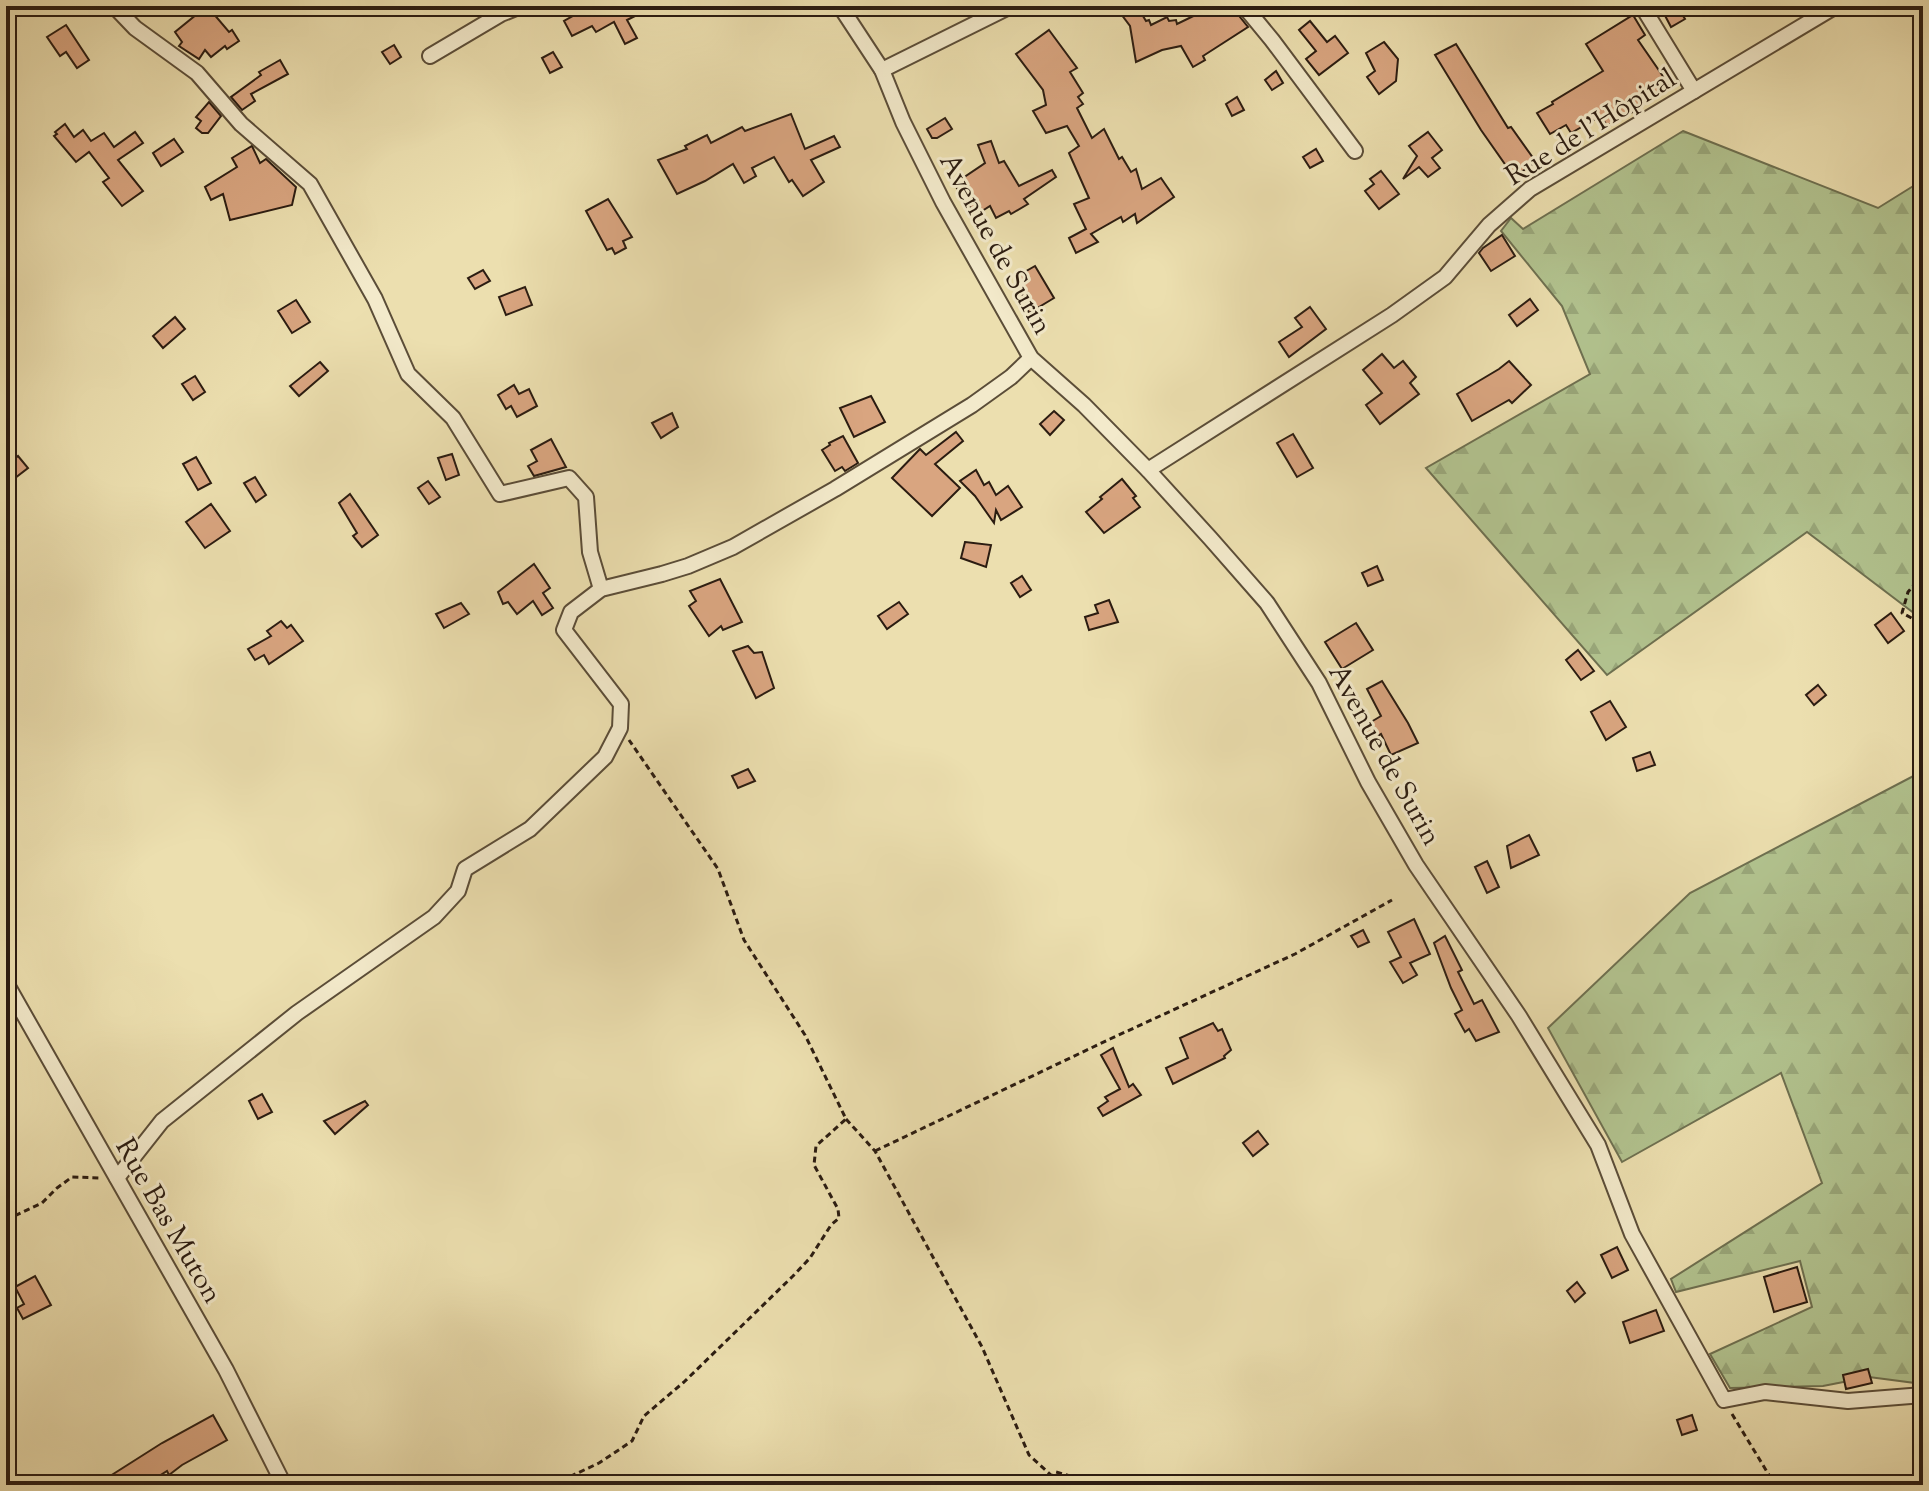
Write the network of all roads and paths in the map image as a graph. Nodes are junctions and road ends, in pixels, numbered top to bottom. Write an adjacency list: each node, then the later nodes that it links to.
1 (114, 6): 15 (street)
2 (521, 6): 8 (street)
3 (840, 6): 9 (street, Avenue de Surin)
4 (1011, 6): 9 (street)
5 (1244, 6): 11 (street)
6 (1642, 6): 10 (street)
7 (1836, 6): 10 (street, Rue de l'Hôpital)
8 (430, 56)
9 (882, 70): 12 (street, Avenue de Surin)
10 (1694, 91): 13 (street, Rue de l'Hôpital)
11 (1355, 151)
12 (1031, 358): 13 (street, Avenue de Surin); 15 (street)
13 (1148, 470): 25 (street, Avenue de Surin)
14 (1923, 574): 16 (path)
15 (601, 589): 17 (street)
16 (1923, 624)
17 (620, 728): 20 (path); 22 (street)
18 (1392, 900): 21 (path)
19 (6, 983): 22 (street, Rue Bas Muton)
20 (846, 1119): 21 (path); 28 (path)
21 (875, 1151): 26 (path)
22 (117, 1178): 23 (path); 27 (street, Rue Bas Muton)
23 (6, 1220)
24 (1923, 1395): 25 (street)
25 (1724, 1400): 31 (path)
26 (1052, 1476): 29 (path); 30 (path)
27 (284, 1485)
28 (552, 1485)
29 (1041, 1485)
30 (1079, 1485)
31 (1775, 1485)

